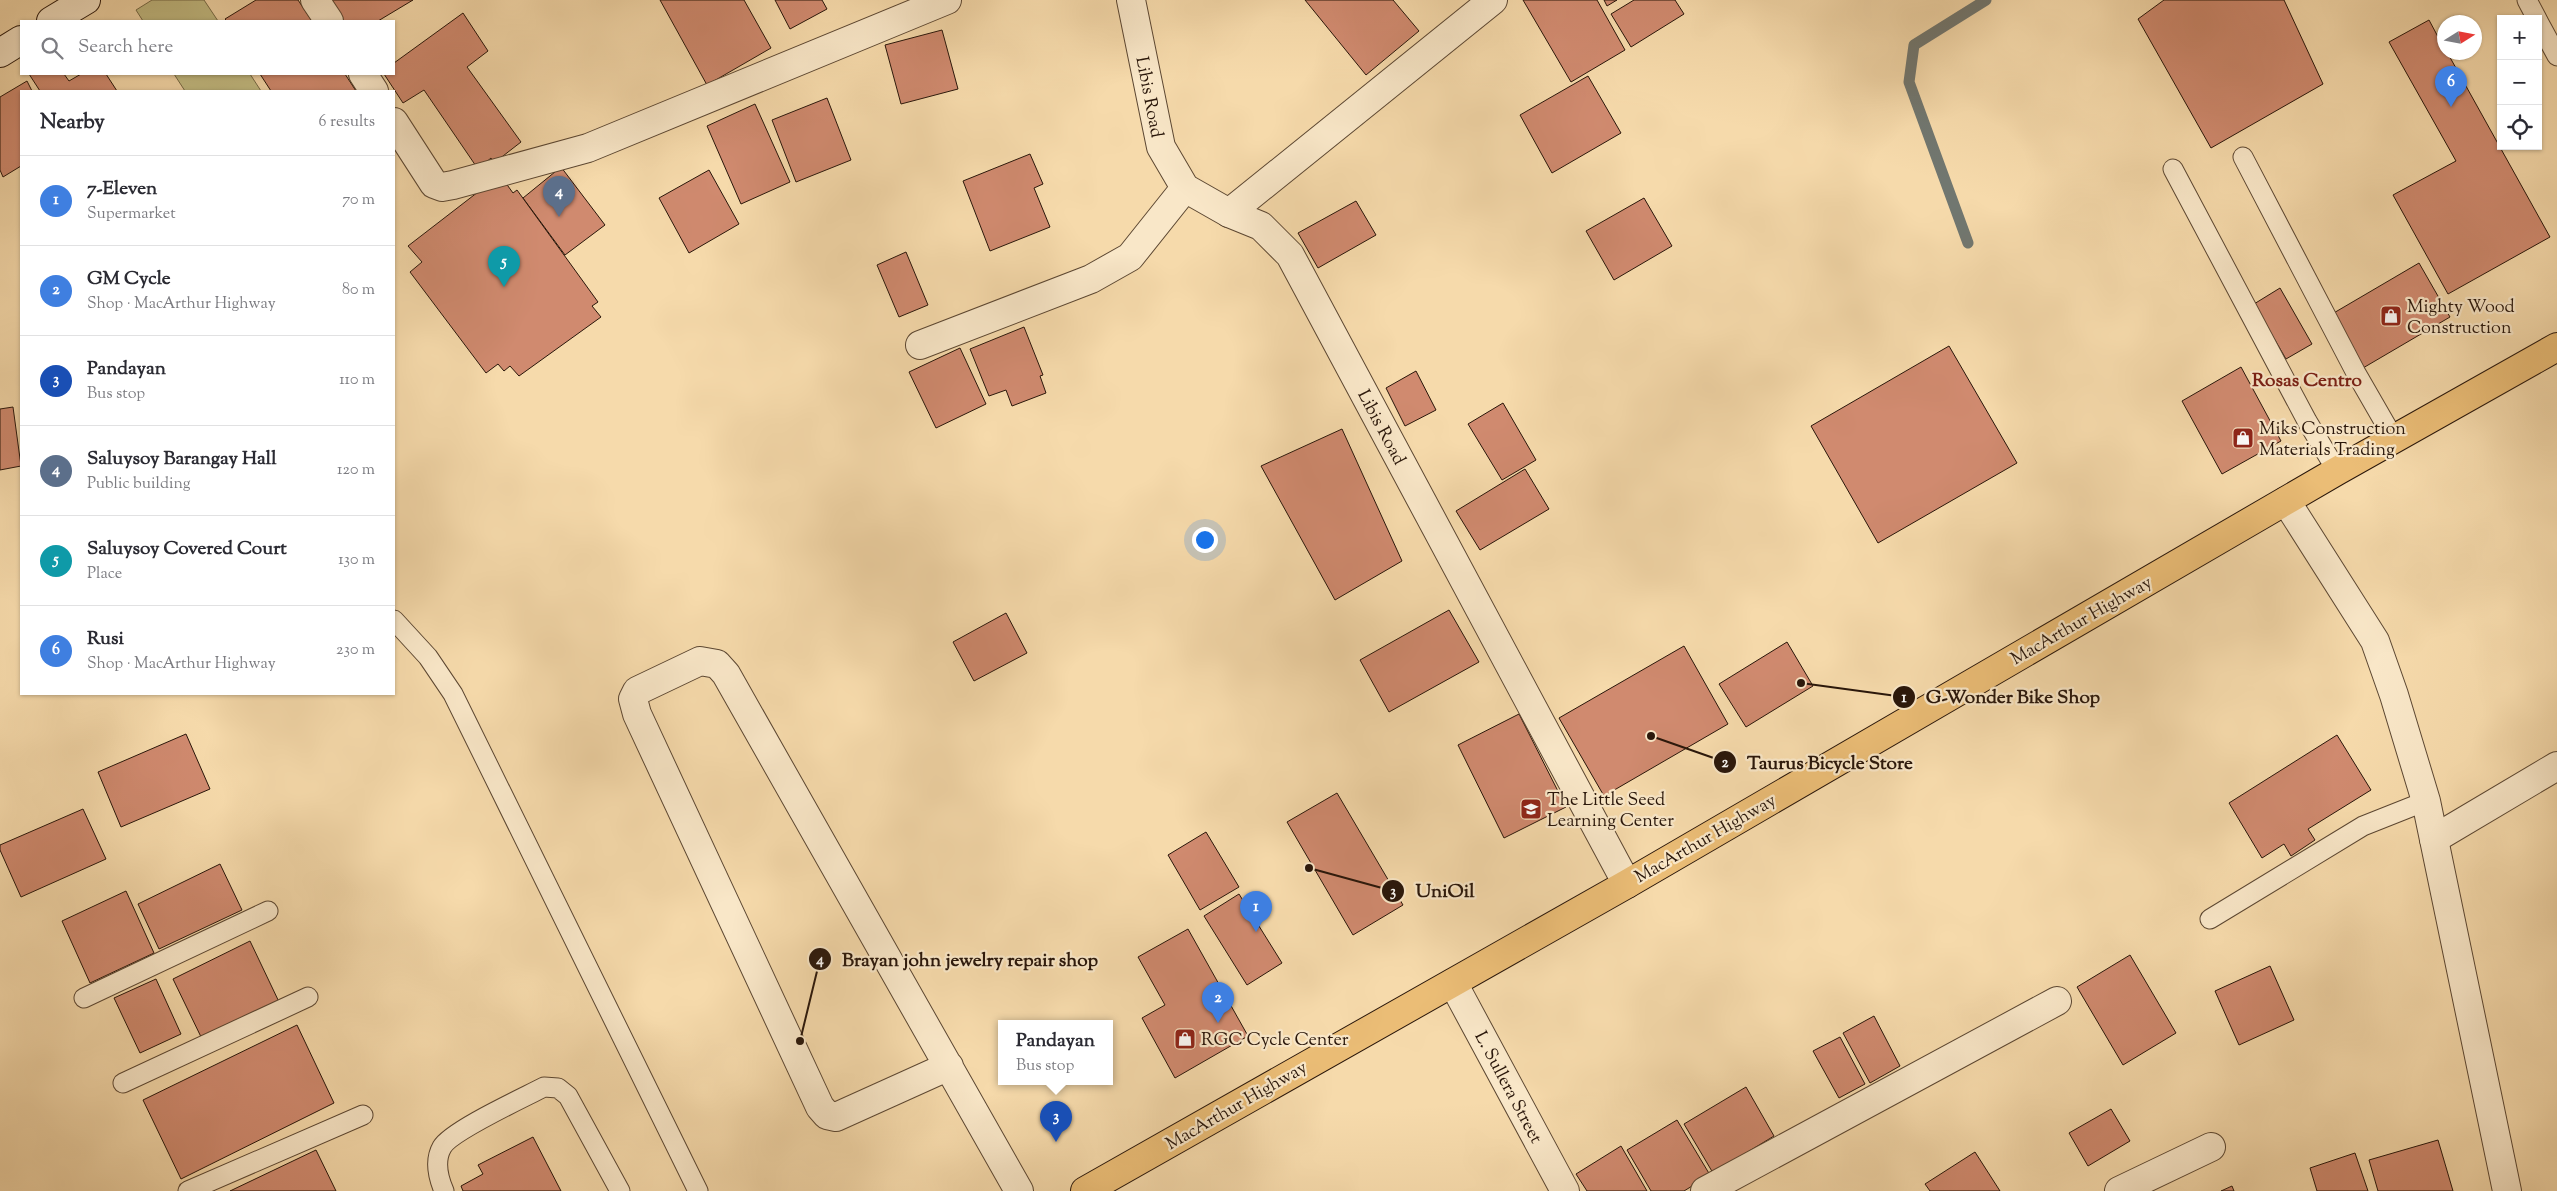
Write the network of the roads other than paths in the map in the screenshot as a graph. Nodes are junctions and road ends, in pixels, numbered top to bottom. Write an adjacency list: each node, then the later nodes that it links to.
1 (86, 0): 8 (street)
2 (315, 0): 9 (street)
3 (947, 0): 16 (street)
4 (1131, 0): 19 (street, Libis Road)
5 (1493, 0): 20 (street)
6 (2527, 0): 7 (lane)
7 (2535, 15)
8 (53, 20)
9 (328, 20)
10 (2542, 28): 13 (lane)
11 (20, 41): 12 (street)
12 (0, 53)
13 (2557, 56)
14 (364, 75): 15 (street)
15 (373, 90)
16 (395, 124)
17 (2243, 158): 23 (lane)
18 (2173, 169): 24 (lane)
19 (1185, 188): 20 (street, Libis Road); 21 (street)
20 (1229, 213): 30 (street, Libis Road)
21 (920, 345)
22 (2557, 347): 23 (highway, MacArthur Highway)
23 (2394, 439): 24 (highway, MacArthur Highway)
24 (2337, 470): 25 (highway, MacArthur Highway)
25 (2286, 501): 28 (street); 30 (highway, MacArthur Highway)
26 (395, 621): 44 (lane)
27 (2557, 766): 29 (street)
28 (2426, 801): 29 (street); 32 (lane)
29 (2434, 839): 50 (street)
30 (1627, 884): 33 (highway, MacArthur Highway)
31 (268, 911): 35 (lane)
32 (2210, 919)
33 (1453, 983): 46 (highway, MacArthur Highway); 47 (street, L. Sullera Street)
34 (308, 997): 38 (lane)
35 (84, 998)
36 (2057, 1001): 48 (street)
37 (948, 1066): 37 (street); 45 (street)
38 (123, 1083)
39 (363, 1115): 41 (lane)
40 (2211, 1147): 49 (street)
41 (188, 1191)
42 (444, 1191): 43 (lane)
43 (620, 1191)
44 (698, 1191)
45 (1019, 1191)
46 (1085, 1191)
47 (1565, 1191)
48 (1705, 1191)
49 (2119, 1191)
50 (2507, 1191)

